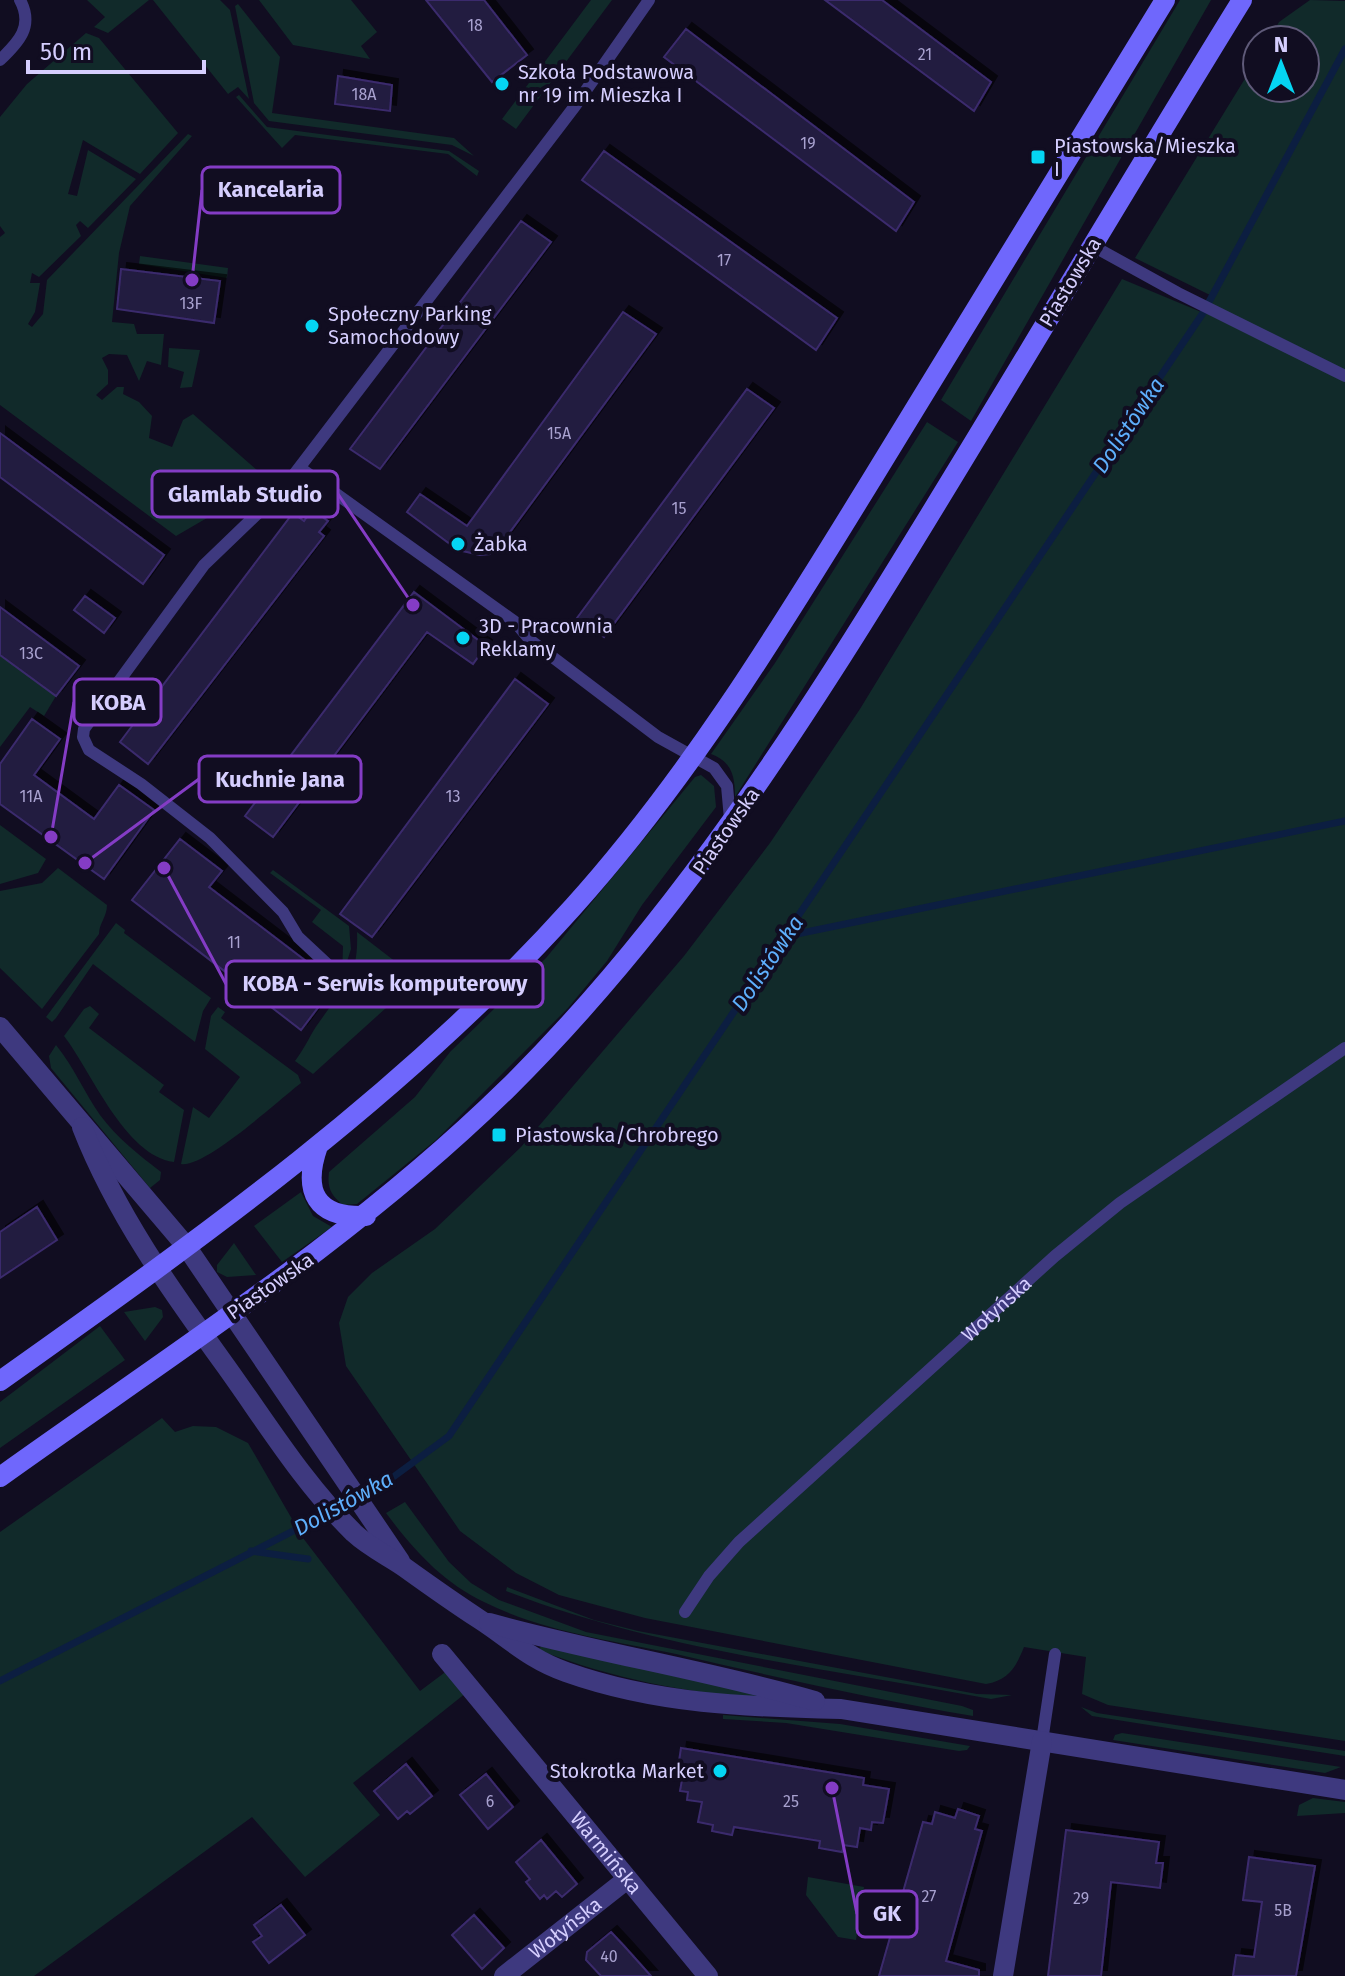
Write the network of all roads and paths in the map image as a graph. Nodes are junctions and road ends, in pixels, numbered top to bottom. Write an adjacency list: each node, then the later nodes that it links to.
1 (20, 0): 5 (lane)
2 (649, 0): 8 (lane)
3 (1165, 0): 9 (main road)
4 (1242, 0): 6 (main road, Piastowska)
5 (0, 60)
6 (1091, 245): 7 (lane); 10 (main road, Piastowska)
7 (1345, 376)
8 (300, 468): 9 (lane); 11 (lane)
9 (692, 759): 10 (lane); 15 (main road)
10 (729, 828): 16 (main road, Piastowska)
11 (328, 965)
12 (0, 1027): 14 (street)
13 (1345, 1048): 24 (lane, Wołyńska)
14 (82, 1127): 17 (street); 18 (street)
15 (318, 1146): 16 (main road); 17 (main road)
16 (366, 1216): 19 (main road, Piastowska)
17 (186, 1246): 18 (main road); 19 (street)
18 (156, 1269): 20 (street); 21 (main road)
19 (230, 1314): 20 (main road, Piastowska); 23 (street)
20 (202, 1335): 22 (main road, Piastowska); 23 (street)
21 (0, 1381)
22 (0, 1477)
23 (405, 1568): 25 (street)
24 (685, 1612)
25 (481, 1620): 28 (street); 28 (street)
26 (442, 1654): 31 (street, Warmińska)
27 (1055, 1654): 29 (lane)
28 (841, 1709): 29 (street)
29 (1042, 1741): 30 (street); 34 (street)
30 (1345, 1790)
31 (626, 1880): 32 (street, Wołyńska); 33 (street, Warmińska)
32 (504, 1976)
33 (708, 1976)
34 (1003, 1976)

